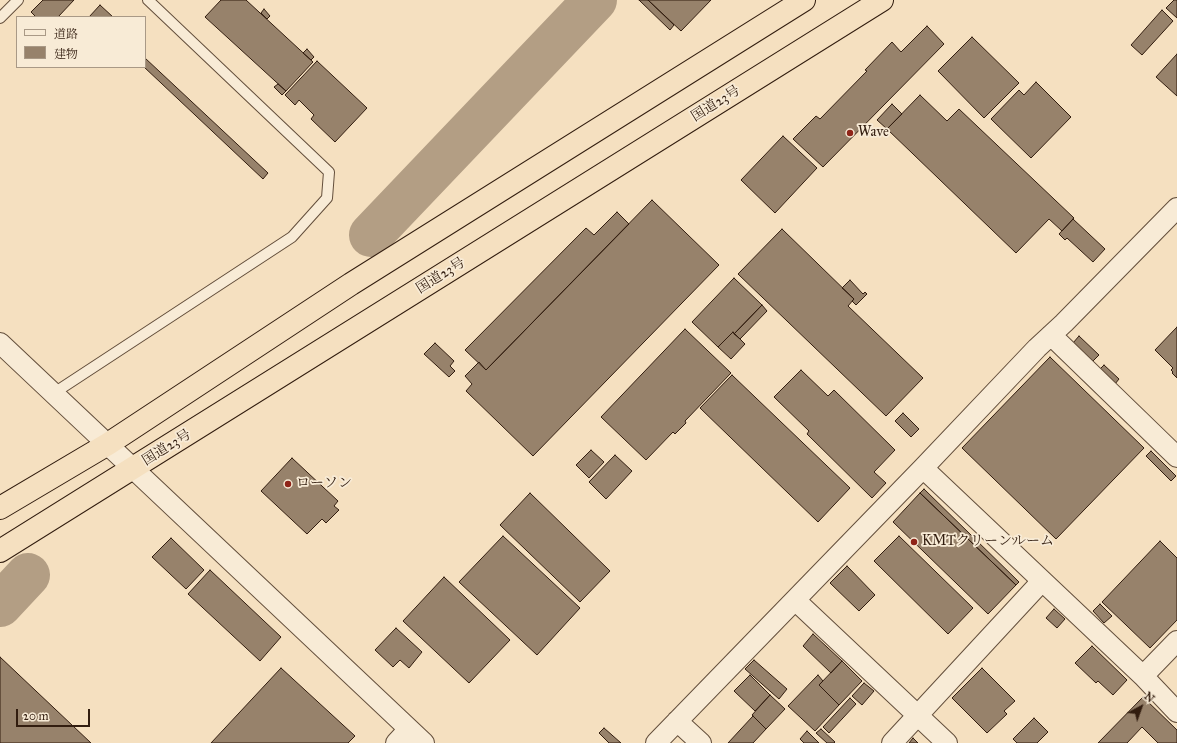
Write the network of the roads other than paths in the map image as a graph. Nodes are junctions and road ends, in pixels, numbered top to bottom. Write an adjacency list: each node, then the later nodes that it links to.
1 (18, 0): 5 (lane)
2 (148, 0): 9 (lane)
3 (804, 0): 10 (highway)
4 (882, 0): 12 (highway, 国道23号)
5 (0, 18)
6 (1177, 208): 7 (street)
7 (1051, 335): 11 (street); 13 (street)
8 (0, 343): 9 (street)
9 (54, 393): 10 (street)
10 (108, 444): 12 (street); 14 (highway)
11 (1177, 456)
12 (133, 468): 15 (highway, 国道23号); 23 (street)
13 (923, 468): 16 (street); 17 (street)
14 (0, 508)
15 (0, 551)
16 (1042, 581): 19 (street); 21 (street)
17 (795, 600): 21 (street); 22 (street)
18 (1177, 641): 19 (street)
19 (1143, 676): 20 (street)
20 (1177, 712)
21 (918, 715): 27 (street); 28 (street)
22 (677, 720): 25 (street); 26 (street)
23 (403, 736): 24 (street)
24 (424, 743)
25 (656, 743)
26 (701, 743)
27 (892, 743)
28 (948, 743)

